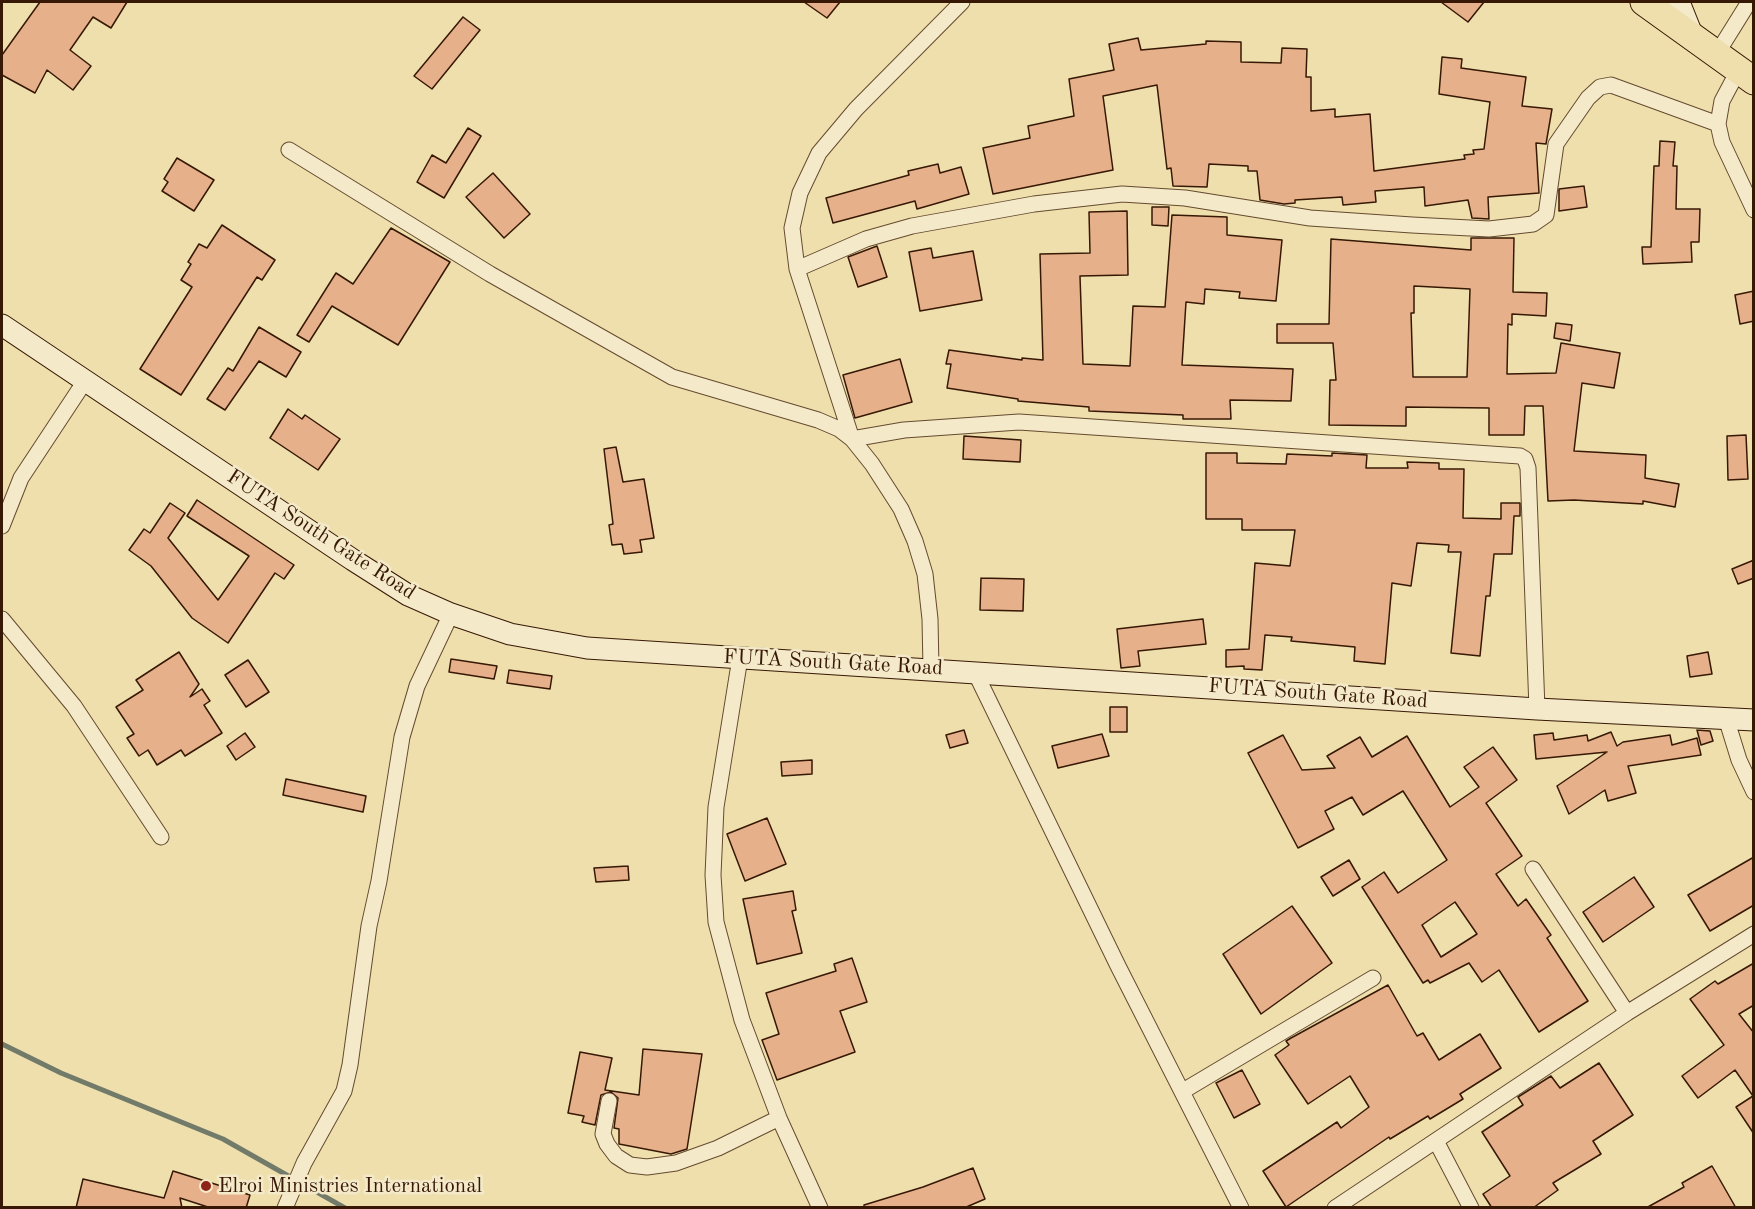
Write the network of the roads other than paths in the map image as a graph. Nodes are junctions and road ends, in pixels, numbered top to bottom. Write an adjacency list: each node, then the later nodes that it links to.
1 (962, 2): 11 (street)
2 (1644, 2): 5 (highway)
3 (1679, 2): 5 (main road)
4 (1749, 2): 6 (street)
5 (1693, 37): 6 (highway)
6 (1716, 55): 7 (highway)
7 (1746, 76): 8 (street)
8 (1718, 124): 10 (street); 11 (street)
9 (289, 150): 14 (street)
10 (1754, 210)
11 (796, 269): 14 (street)
12 (2, 325): 13 (main road, FUTA South Gate Road)
13 (85, 381): 15 (street); 16 (main road, FUTA South Gate Road)
14 (852, 440): 19 (street); 21 (street)
15 (2, 526)
16 (451, 614): 18 (main road, FUTA South Gate Road); 34 (street)
17 (2, 619): 25 (street)
18 (740, 658): 19 (main road, FUTA South Gate Road); 32 (street)
19 (931, 669): 20 (main road, FUTA South Gate Road)
20 (975, 672): 21 (main road, FUTA South Gate Road); 30 (street)
21 (1536, 709): 22 (main road, FUTA South Gate Road)
22 (1726, 718): 23 (main road, FUTA South Gate Road); 24 (street)
23 (1754, 720)
24 (1754, 792)
25 (161, 837)
26 (1533, 869): 29 (street)
27 (1754, 934): 29 (street)
28 (1373, 978): 30 (street)
29 (1627, 1013): 33 (street)
30 (1183, 1091): 36 (street)
31 (609, 1101): 32 (street)
32 (780, 1118): 35 (street)
33 (1436, 1142): 37 (street); 38 (street)
34 (285, 1208)
35 (820, 1208)
36 (1241, 1208)
37 (1335, 1208)
38 (1472, 1208)

